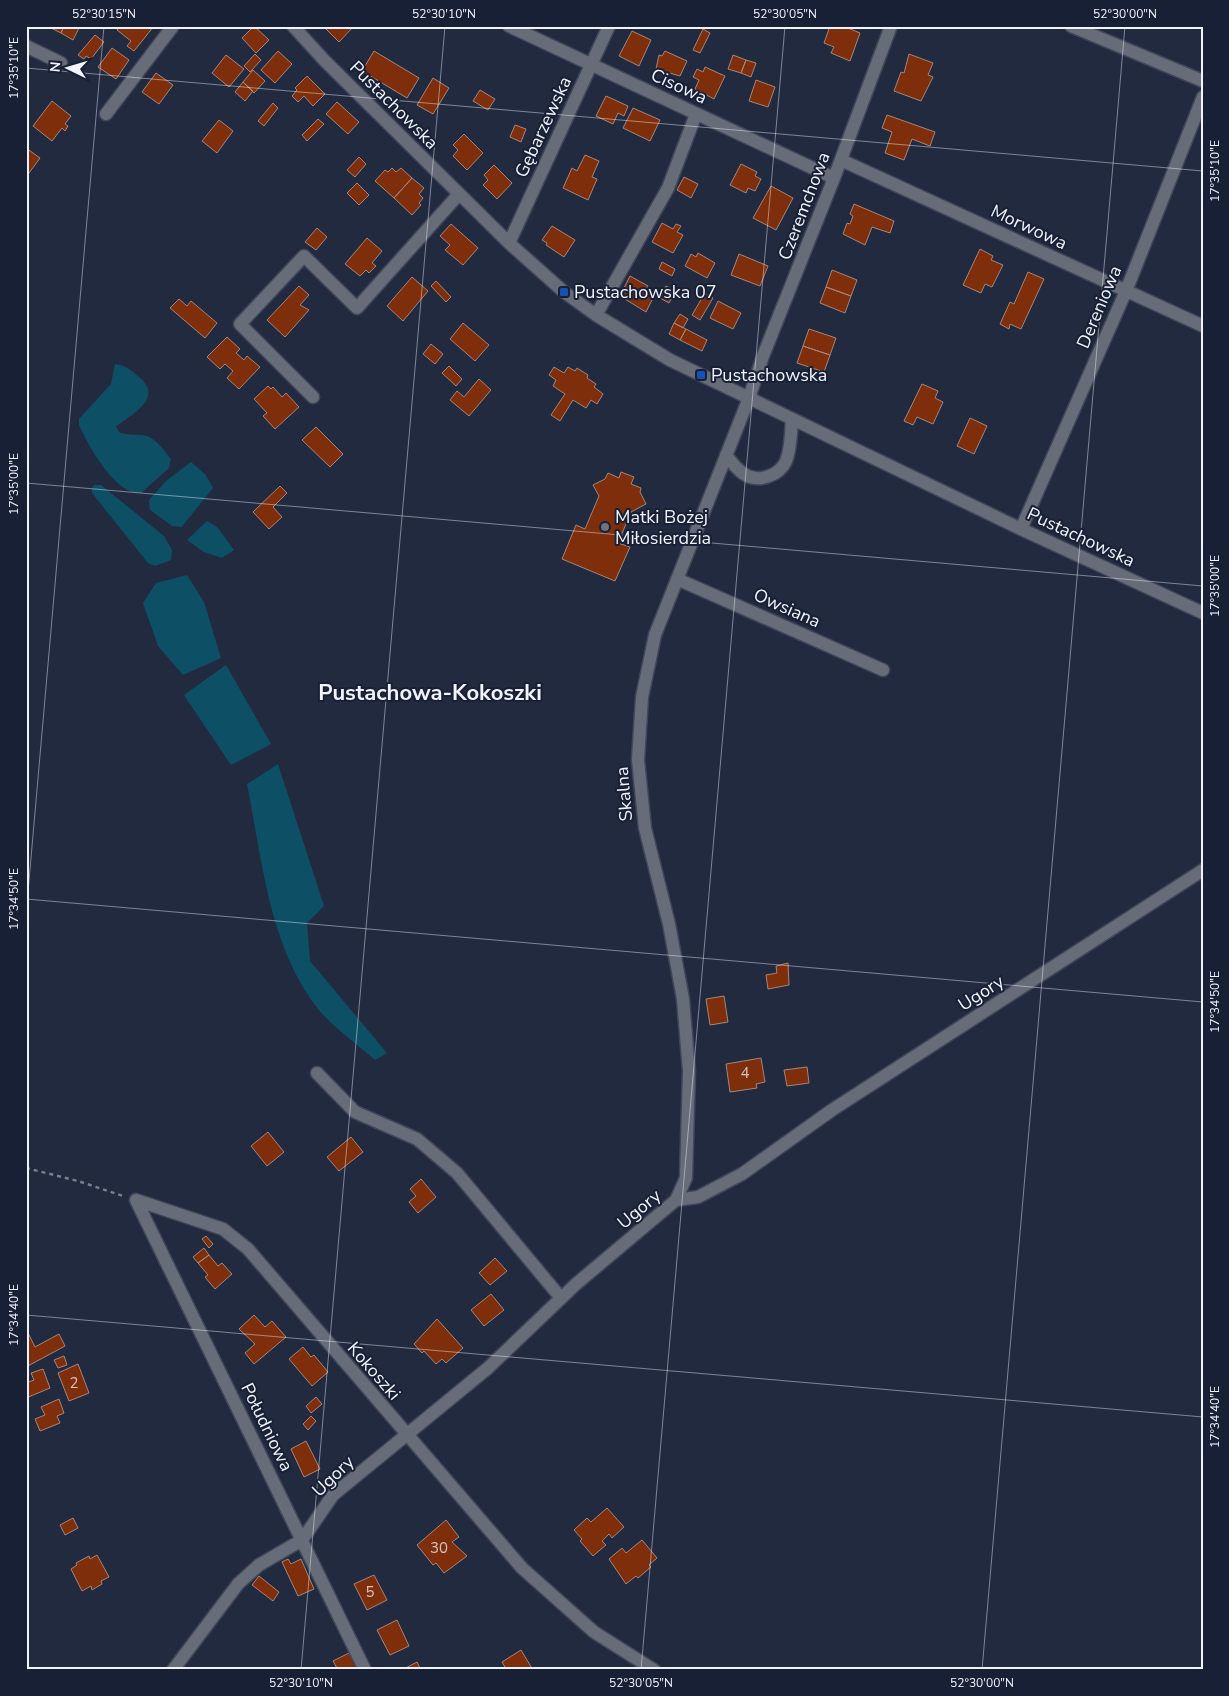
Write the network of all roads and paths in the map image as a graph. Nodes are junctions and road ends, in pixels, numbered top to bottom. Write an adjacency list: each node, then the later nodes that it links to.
1 (172, 26): 12 (street)
2 (293, 26): 16 (street, Pustachowska)
3 (509, 26): 9 (street, Cisowa)
4 (609, 26): 9 (street, Gębarzewska)
5 (891, 26): 14 (street, Czeremchowa)
6 (1071, 26): 10 (street)
7 (26, 46): 8 (street)
8 (61, 63)
9 (591, 65): 13 (street, Cisowa); 17 (street, Gębarzewska)
10 (1203, 81)
11 (1203, 97): 18 (street, Dereniowa)
12 (106, 114)
13 (696, 114): 15 (street, Cisowa); 19 (street)
14 (841, 160): 15 (street, Czeremchowa); 18 (street, Morwowa)
15 (834, 178): 22 (street, Czeremchowa)
16 (459, 194): 17 (street, Pustachowska); 21 (street)
17 (509, 243): 19 (street, Pustachowska)
18 (1126, 291): 20 (street, Morwowa); 25 (street, Dereniowa)
19 (596, 315): 22 (street, Pustachowska)
20 (1203, 326)
21 (312, 397)
22 (749, 398): 23 (street, Pustachowska); 24 (street, Skalna)
23 (792, 419): 24 (street); 25 (street, Pustachowska)
24 (726, 455): 26 (street, Skalna)
25 (1021, 529): 27 (street, Pustachowska)
26 (677, 579): 28 (street, Owsiana); 33 (street, Skalna)
27 (1203, 613)
28 (883, 670)
29 (1203, 870): 33 (street, Ugory)
30 (317, 1073): 34 (street)
31 (26, 1168): 32 (path)
32 (136, 1200): 35 (street, Kokoszki); 36 (street, Południowa)
33 (676, 1200): 34 (street, Ugory)
34 (561, 1298): 35 (street, Ugory)
35 (407, 1436): 36 (street, Ugory); 39 (street, Kokoszki)
36 (302, 1540): 37 (street, Ugory); 38 (street, Południowa)
37 (173, 1670)
38 (365, 1670)
39 (654, 1670)

